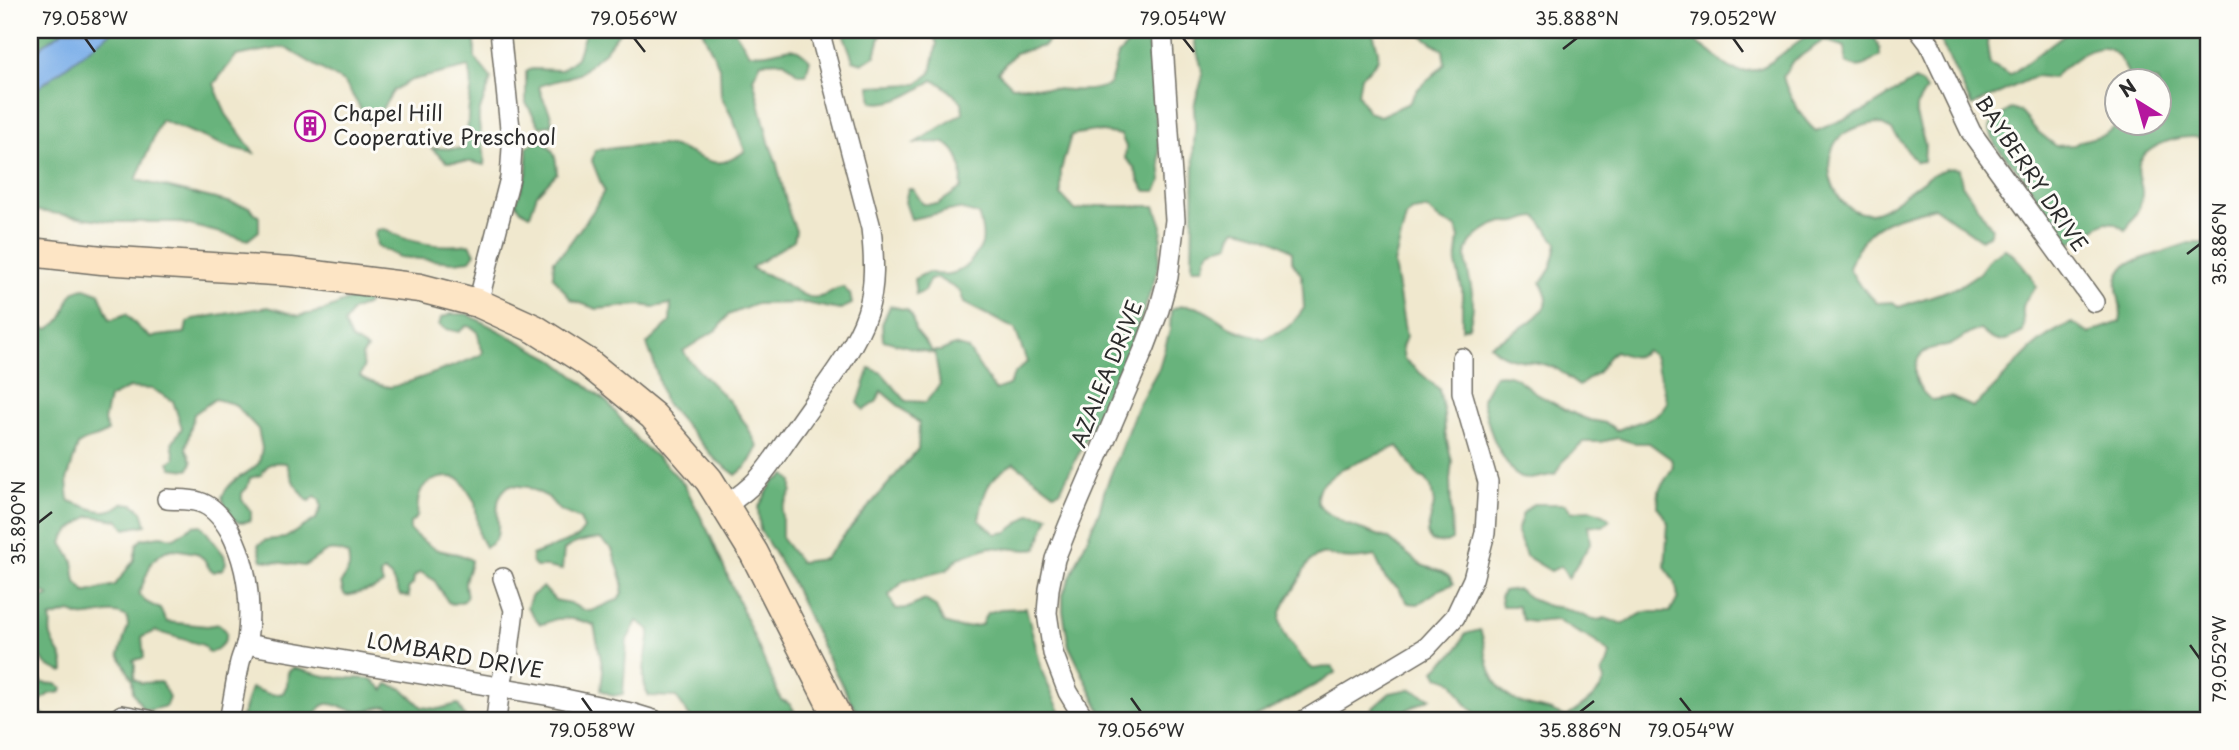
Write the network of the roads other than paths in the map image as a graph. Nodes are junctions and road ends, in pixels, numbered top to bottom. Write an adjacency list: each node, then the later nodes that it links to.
1 (500, 30): 7 (street)
2 (820, 30): 10 (street)
3 (1162, 30): 20 (street, AZALEA DRIVE)
4 (1919, 30): 6 (street, BAYBERRY DRIVE)
5 (30, 252): 7 (main road)
6 (2094, 302)
7 (478, 303): 10 (main road)
8 (1462, 358): 21 (street)
9 (167, 499): 12 (street)
10 (726, 505): 19 (main road)
11 (503, 578): 13 (street)
12 (246, 644): 13 (street, LOMBARD DRIVE); 16 (street)
13 (500, 687): 17 (street); 18 (street, LOMBARD DRIVE)
14 (116, 720): 15 (street)
15 (149, 720)
16 (229, 720)
17 (496, 720)
18 (654, 720)
19 (839, 720)
20 (1085, 720)
21 (1305, 720)

